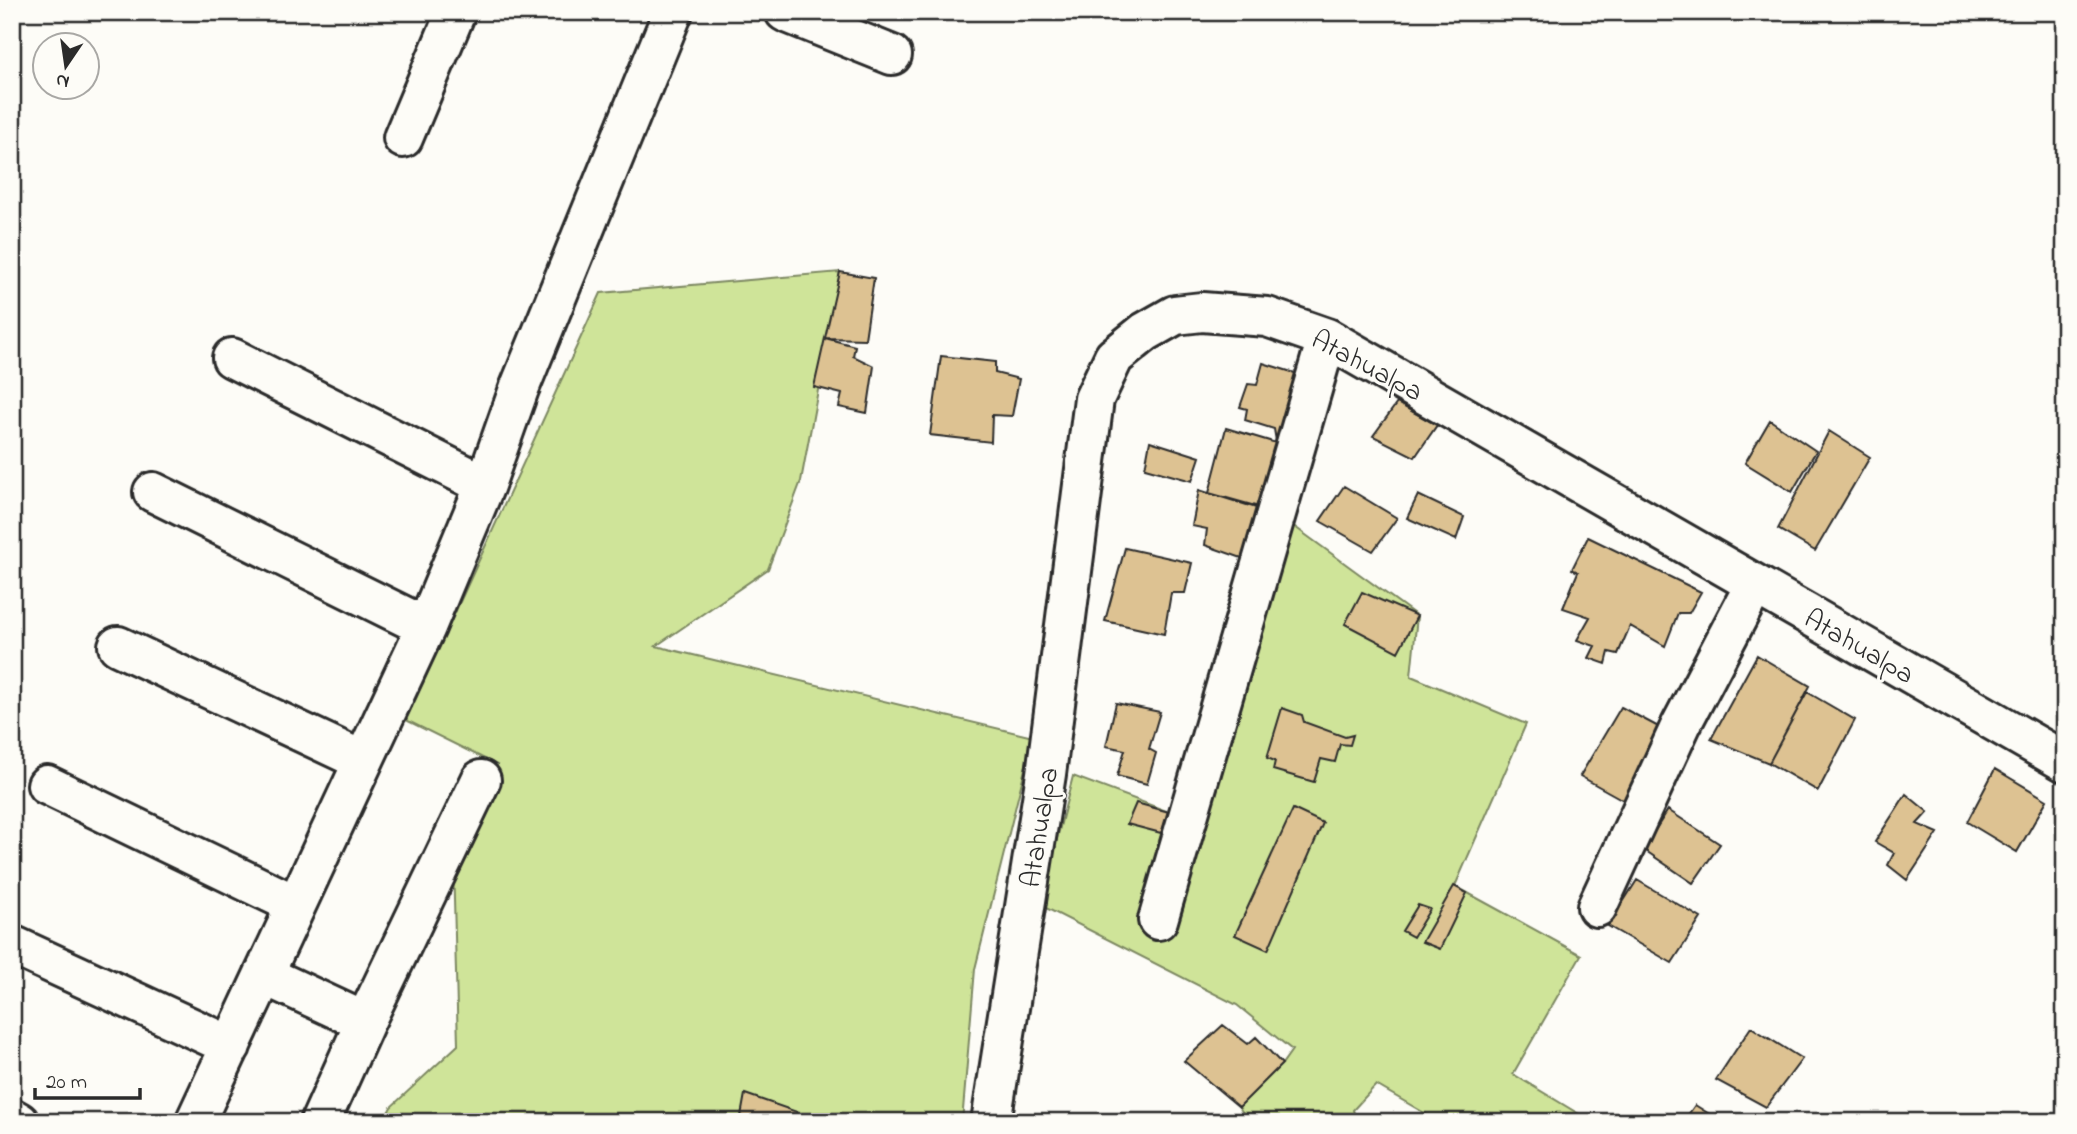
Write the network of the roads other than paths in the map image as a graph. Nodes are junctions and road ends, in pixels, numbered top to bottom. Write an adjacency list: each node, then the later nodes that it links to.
1 (456, 12): 5 (street)
2 (673, 12): 8 (street)
3 (785, 12): 4 (street)
4 (892, 55)
5 (403, 138)
6 (1327, 338): 10 (street, Atahualpa); 19 (street); 28 (street, Atahualpa)
7 (232, 358): 8 (street)
8 (485, 485): 11 (street)
9 (153, 492): 11 (street)
10 (1755, 584): 14 (street, Atahualpa); 18 (street)
11 (426, 627): 13 (street)
12 (118, 646): 13 (street)
13 (363, 761): 17 (street)
14 (2065, 762)
15 (481, 780): 22 (street)
16 (47, 785): 17 (street)
17 (296, 905): 21 (street)
18 (1597, 907)
19 (1157, 920)
20 (12, 945): 23 (street)
21 (264, 975): 22 (street); 23 (street)
22 (365, 1022): 27 (street)
23 (231, 1046): 26 (street)
24 (12, 1118): 25 (street)
25 (19, 1122)
26 (195, 1122)
27 (320, 1122)
28 (991, 1122)

